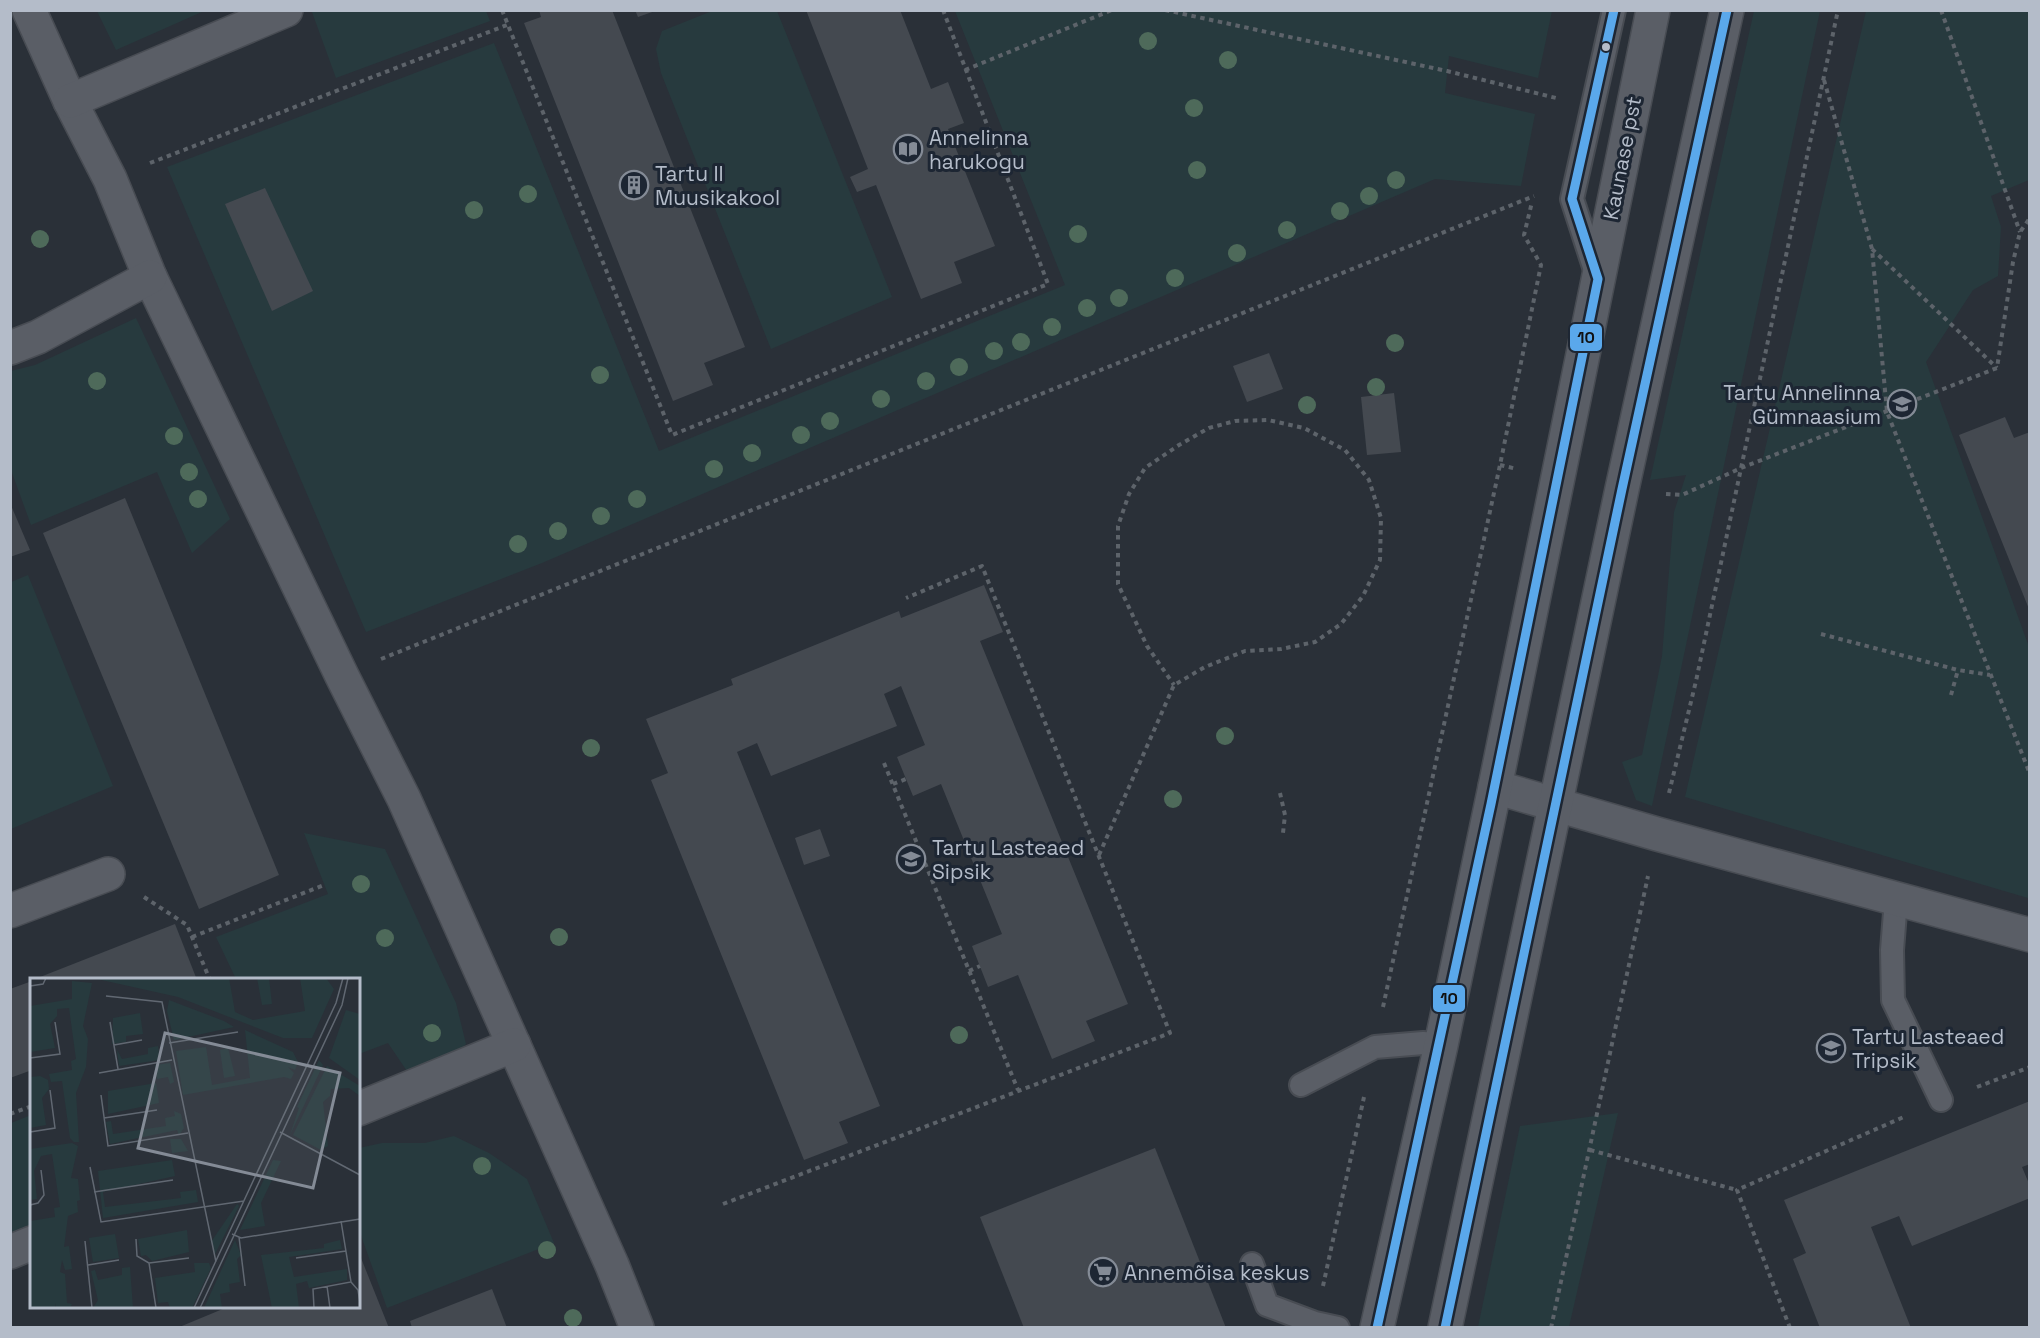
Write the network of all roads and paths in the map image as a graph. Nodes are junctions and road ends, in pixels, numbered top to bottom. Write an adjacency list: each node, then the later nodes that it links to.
1 (29, 10): 17 (street)
2 (286, 10): 17 (street)
3 (502, 10): 12 (path)
4 (943, 10): 13 (path)
5 (1112, 10): 13 (path)
6 (1165, 10): 16 (path)
7 (1614, 10): 24 (lane)
8 (1653, 10): 24 (street, Kaunase pst)
9 (1727, 10): 43 (street)
10 (1838, 10): 14 (path)
11 (1941, 10): 21 (path)
12 (507, 25): 13 (path); 19 (path)
13 (965, 70)
14 (1824, 79): 22 (path); 28 (path)
15 (1559, 88): 16 (path)
16 (1556, 98): 18 (path)
17 (70, 101): 19 (street)
18 (1554, 109)
19 (110, 179): 23 (street)
20 (2030, 218): 21 (path)
21 (2020, 232): 26 (path)
22 (1872, 249): 26 (path); 27 (path)
23 (150, 277): 25 (street); 33 (street)
24 (1598, 279): 41 (street, Kaunase pst)
25 (10, 348)
26 (1997, 368): 27 (path)
27 (1887, 412): 28 (path); 34 (path)
28 (1741, 468): 29 (path); 45 (path)
29 (1663, 494)
30 (906, 598): 46 (path)
31 (1821, 634): 32 (path)
32 (1958, 669): 34 (path); 36 (path)
33 (342, 676): 56 (street); 58 (path)
34 (1991, 676): 38 (path)
35 (1174, 685): 35 (path); 46 (path)
36 (1951, 695)
37 (884, 763): 40 (path)
38 (2030, 774)
39 (906, 780): 40 (path)
40 (893, 784): 54 (path)
41 (1495, 787): 43 (street); 57 (street, Kaunase pst)
42 (1280, 794): 44 (path)
43 (1556, 804): 45 (street); 76 (street)
44 (1283, 833)
45 (1657, 834): 49 (street); 66 (path)
46 (1099, 856): 61 (path)
47 (108, 874): 50 (street); 52 (path)
48 (324, 885): 52 (path)
49 (1896, 900): 51 (street); 62 (lane)
50 (10, 911)
51 (2030, 935)
52 (192, 937): 55 (path)
53 (980, 966): 54 (path)
54 (969, 971): 61 (path)
55 (209, 978)
56 (514, 1045): 64 (street); 73 (street)
57 (1441, 1045): 58 (lane); 75 (street, Kaunase pst)
58 (1375, 1047): 60 (lane); 72 (path)
59 (2030, 1067): 62 (path)
60 (1301, 1085)
61 (1018, 1090): 68 (path)
62 (1941, 1100): 67 (path)
63 (30, 1107): 65 (path)
64 (360, 1108)
65 (10, 1114)
66 (1590, 1150): 67 (path); 77 (path)
67 (1737, 1190): 78 (path)
68 (723, 1204)
69 (30, 1244): 70 (street)
70 (10, 1252)
71 (1252, 1264): 72 (lane)
72 (1315, 1323): 74 (lane)
73 (637, 1328)
74 (1338, 1328)
75 (1377, 1328)
76 (1445, 1328)
77 (1551, 1328)
78 (1790, 1328)

